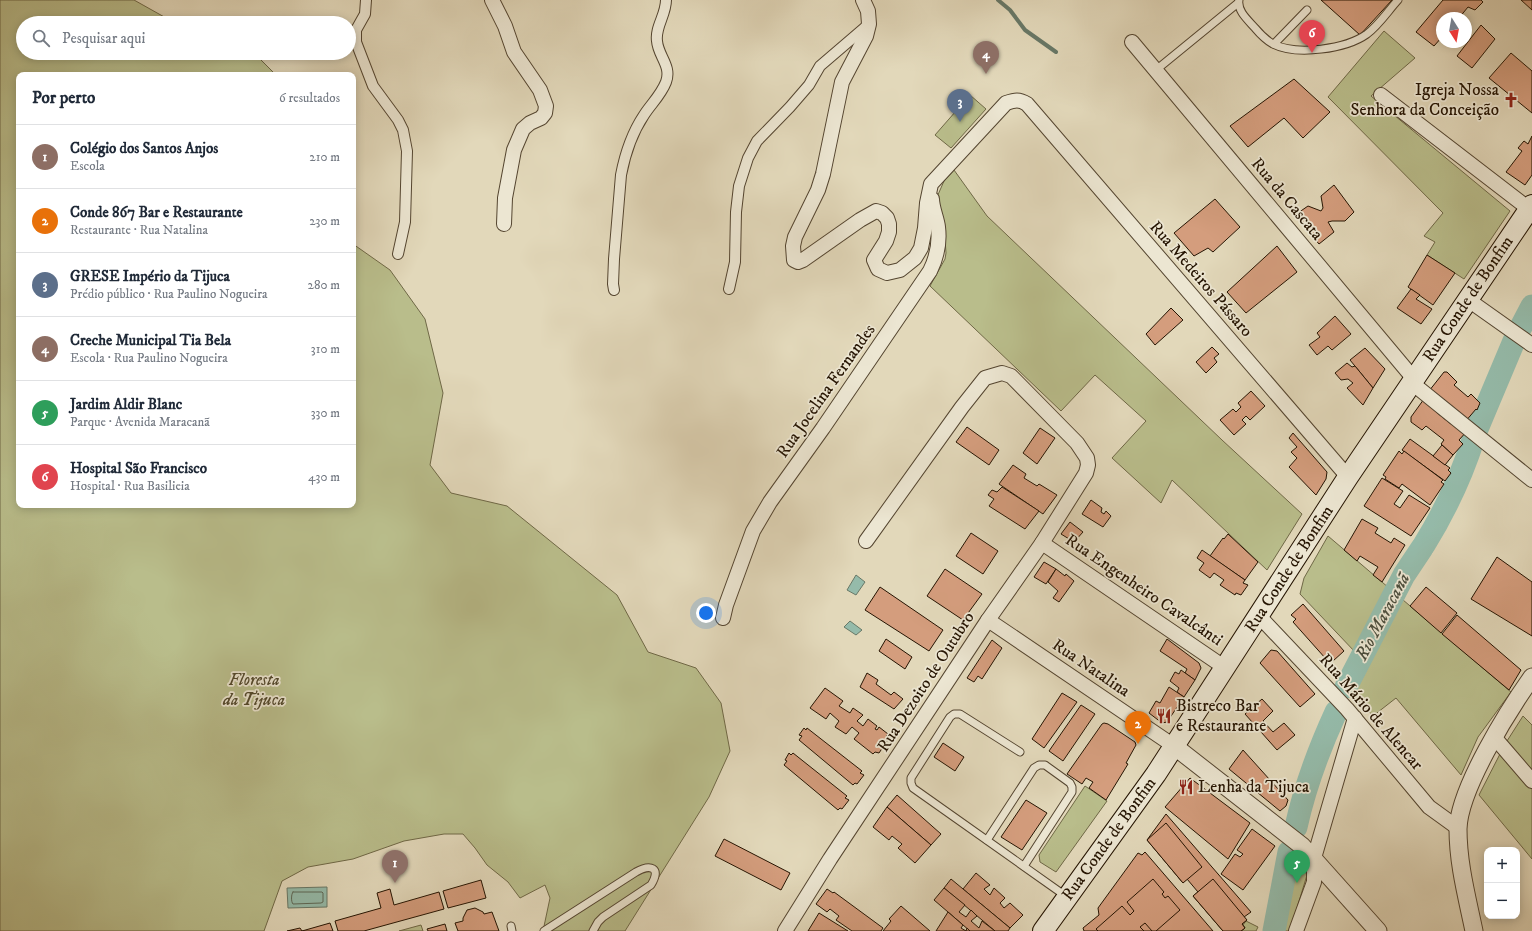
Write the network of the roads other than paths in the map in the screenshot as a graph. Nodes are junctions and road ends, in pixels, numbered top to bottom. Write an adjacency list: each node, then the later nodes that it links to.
1 (366, 0): 16 (street)
2 (492, 0): 15 (street)
3 (666, 0): 18 (street)
4 (863, 0): 8 (street)
5 (1398, 0): 10 (lane)
6 (1238, 1): 10 (lane); 11 (lane)
7 (1307, 10): 10 (lane)
8 (869, 24): 13 (street); 17 (street)
9 (1132, 42): 11 (street, Rua da Cascata)
10 (1274, 44)
11 (1156, 70): 21 (street, Rua da Cascata)
12 (1381, 95): 14 (street)
13 (931, 184): 22 (street, Rua Medeiros Pássaro); 27 (street, Rua Jocelina Fernandes)
14 (1531, 207): 19 (main road, Rua Conde de Bonfim)
15 (504, 224)
16 (398, 254)
17 (729, 289)
18 (614, 290)
19 (1467, 299): 20 (street); 21 (main road, Rua Conde de Bonfim)
20 (1529, 342)
21 (1413, 381): 22 (main road, Rua Conde de Bonfim); 23 (street, Rua da Cascata)
22 (1348, 477): 26 (main road, Rua Conde de Bonfim)
23 (1532, 480)
24 (866, 541): 25 (street, Rua Dezoito de Outubro)
25 (1042, 542): 28 (street, Rua Dezoito de Outubro); 29 (street, Rua Engenheiro Cavalcânti)
26 (1259, 616): 29 (main road, Rua Conde de Bonfim); 31 (street, Rua Mário de Alencar)
27 (723, 618)
28 (988, 620): 33 (street, Rua Natalina); 43 (street, Rua Dezoito de Outubro)
29 (1224, 667): 33 (main road, Rua Conde de Bonfim)
30 (1532, 677): 32 (street)
31 (1351, 713): 36 (street, Rua Mário de Alencar); 38 (street)
32 (1495, 738): 35 (street); 36 (street)
33 (1174, 746): 38 (street); 40 (main road, Rua Conde de Bonfim)
34 (1020, 752): 37 (lane)
35 (1532, 780)
36 (1458, 828): 47 (street)
37 (987, 840): 39 (lane); 39 (lane)
38 (1308, 852): 45 (street); 46 (street)
39 (1024, 866): 40 (lane)
40 (1067, 897): 44 (main road, Rua Conde de Bonfim)
41 (544, 931): 42 (lane)
42 (592, 931)
43 (785, 931)
44 (1043, 931)
45 (1296, 931)
46 (1378, 931)
47 (1474, 931)

